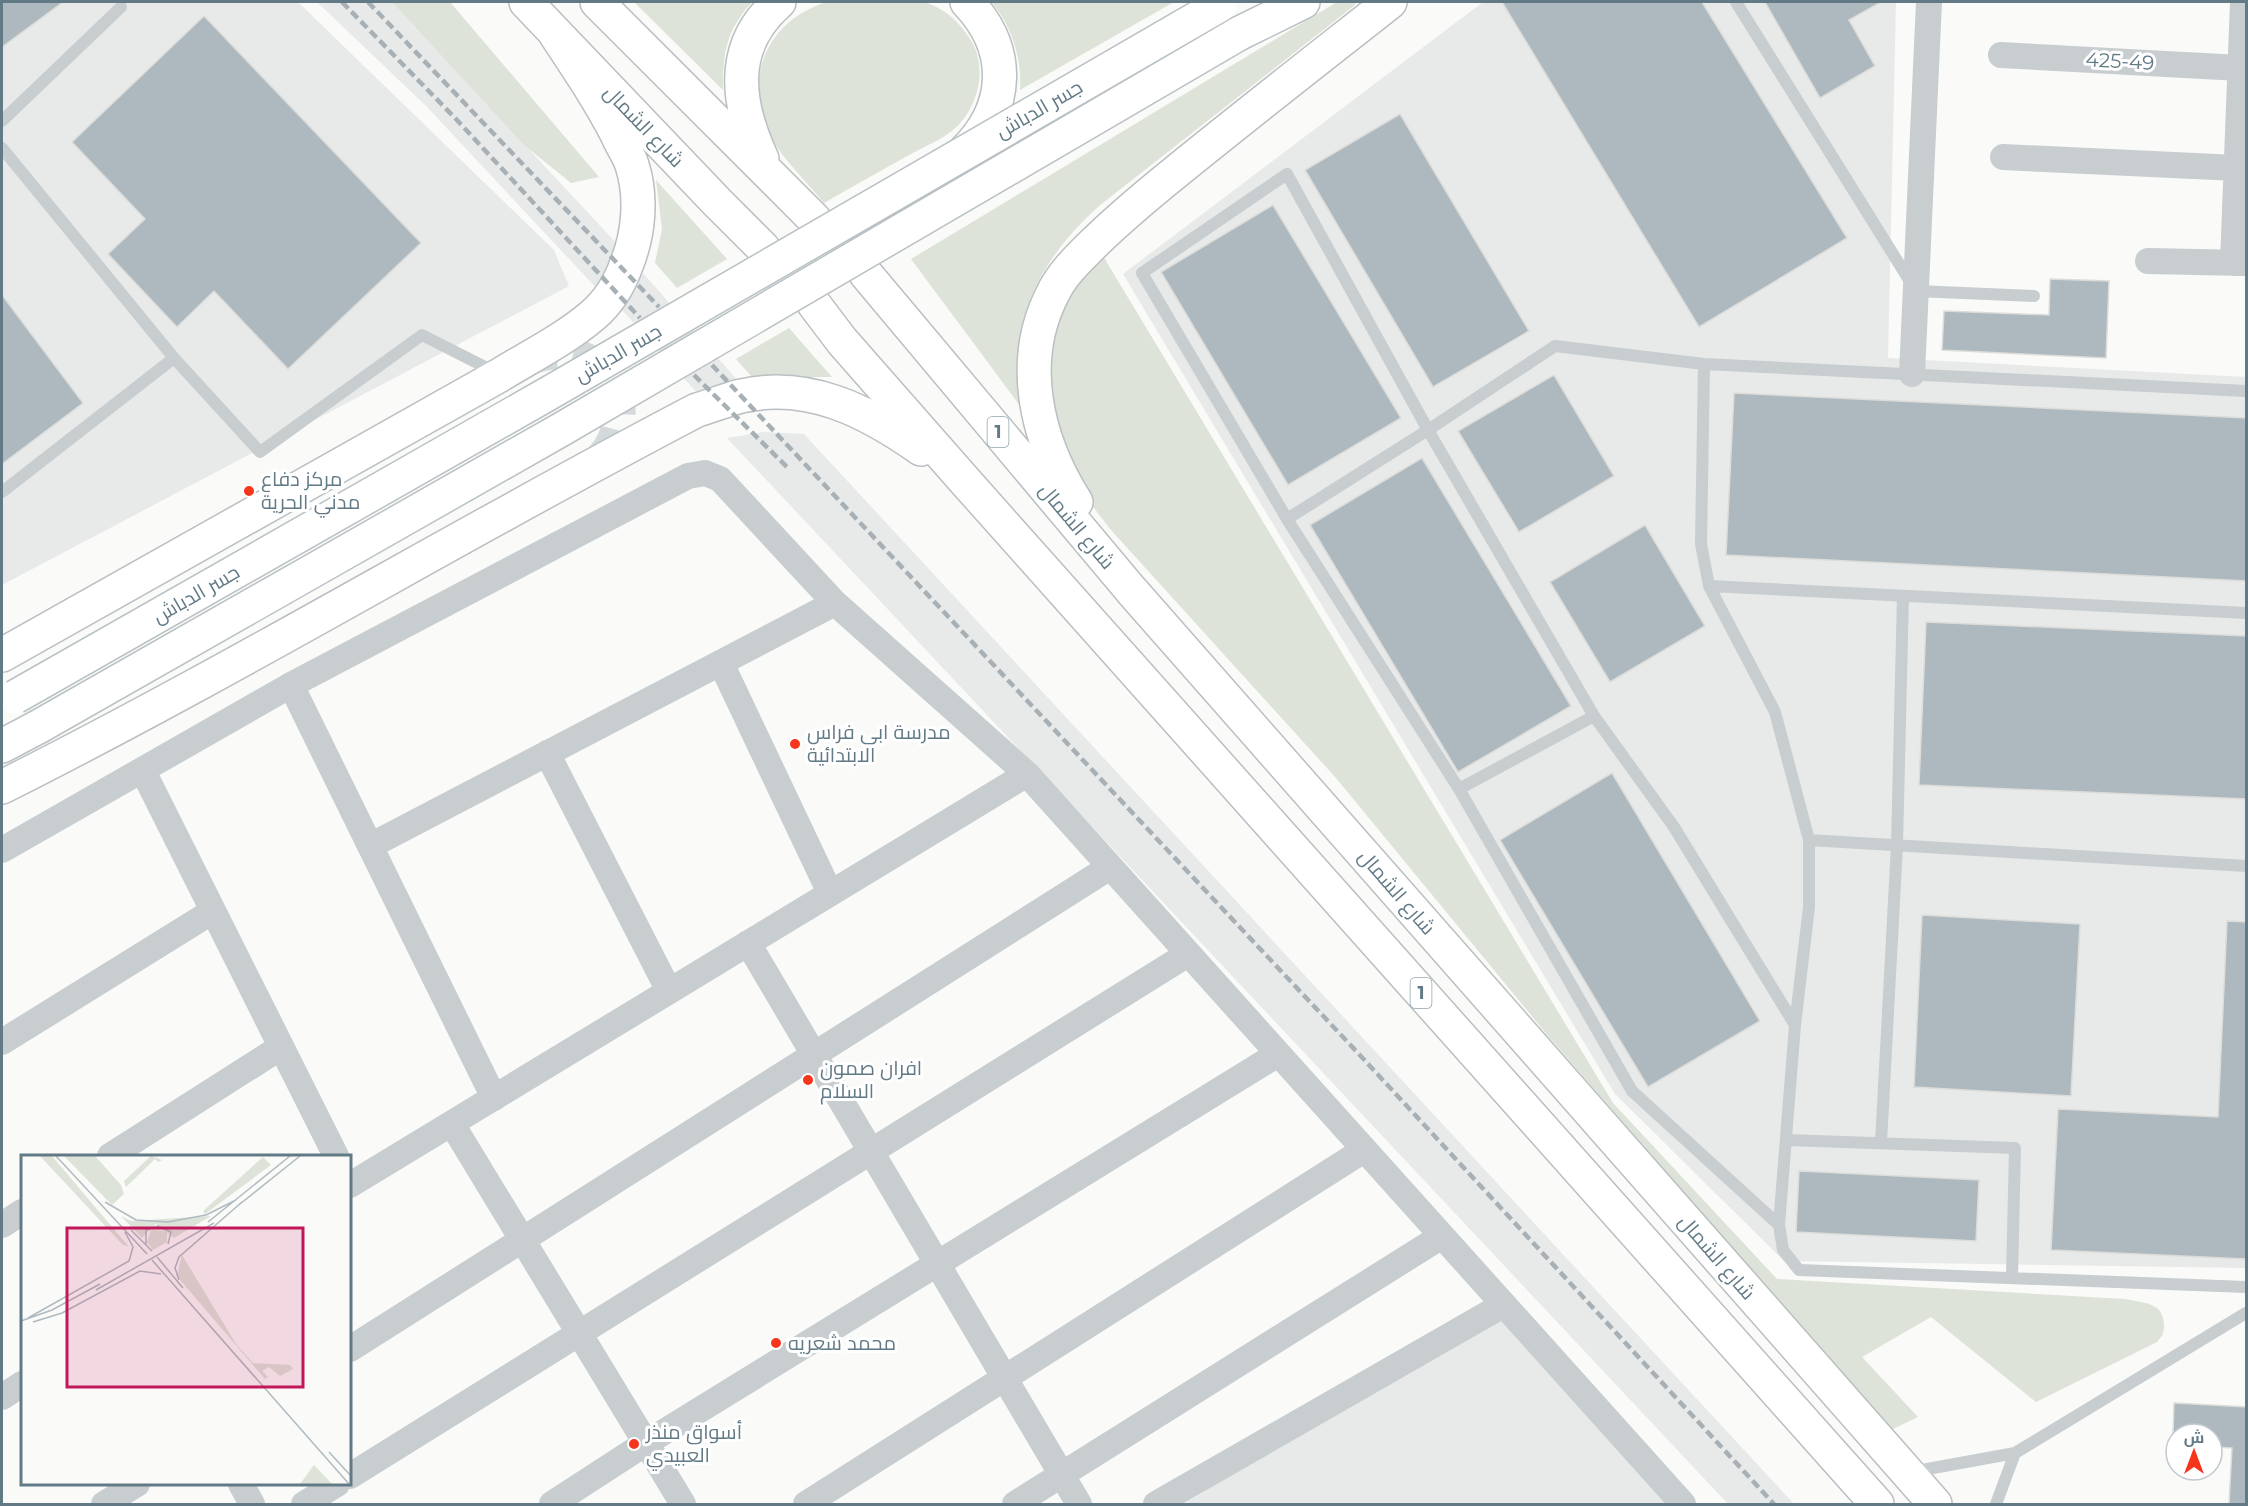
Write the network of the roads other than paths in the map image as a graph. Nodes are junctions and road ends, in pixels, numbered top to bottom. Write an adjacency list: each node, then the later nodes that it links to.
1 (526, 2): 12 (main road, شارع الشمال)
2 (597, 2): 20 (main road)
3 (967, 2): 17 (main road)
4 (1303, 2): 48 (main road, جسر الدباش, bridge)
5 (1390, 2): 39 (main road)
6 (1736, 2): 26 (lane)
7 (1929, 2): 26 (street)
8 (2243, 2): 14 (street)
9 (1223, 3): 17 (main road, جسر الدباش, bridge)
10 (121, 7): 15 (lane)
11 (770, 11): 20 (main road)
12 (556, 35): 22 (main road, شارع الشمال); 32 (main road)
13 (2001, 55): 14 (street, 425-49)
14 (2242, 55): 18 (street)
15 (2, 121)
16 (2, 148): 29 (lane)
17 (963, 153): 46 (main road, جسر الدباش, bridge)
18 (2240, 155): 19 (street); 24 (street)
19 (2003, 157)
20 (778, 182): 21 (main road)
21 (814, 219)
22 (764, 248)
23 (2148, 261): 24 (street)
24 (2240, 263)
25 (866, 274): 39 (main road, شارع الشمال / 1)
26 (1916, 291): 27 (lane); 31 (street)
27 (2034, 296)
28 (814, 304): 35 (main road, 1)
29 (174, 358): 32 (lane); 36 (lane)
30 (1704, 364): 31 (lane); 34 (lane); 38 (lane)
31 (1912, 374): 33 (lane)
32 (500, 375): 43 (main road)
33 (2247, 392)
34 (1428, 430): 37 (lane); 37 (lane); 47 (lane)
35 (965, 481): 52 (main road); 112 (main road, 1)
36 (2, 492)
37 (1287, 519): 53 (lane)
38 (1709, 586): 40 (lane); 54 (lane)
39 (1131, 590): 96 (main road, شارع الشمال / 1)
40 (1904, 596): 42 (lane); 55 (lane)
41 (835, 603): 44 (street); 45 (street); 51 (street)
42 (2247, 613)
43 (2, 654)
44 (721, 663): 49 (street); 60 (street)
45 (291, 685): 50 (street); 56 (street)
46 (8, 701)
47 (1594, 716): 53 (lane); 65 (lane)
48 (2, 746)
49 (547, 753): 56 (street); 64 (street)
50 (143, 771): 57 (street); 61 (street)
51 (1027, 774): 59 (street); 60 (street)
52 (2, 787)
53 (1459, 789): 80 (lane)
54 (1809, 840): 55 (lane); 65 (lane)
55 (1897, 845): 58 (lane); 73 (lane)
56 (370, 846): 70 (street)
57 (2, 850)
58 (2247, 866)
59 (1110, 867): 63 (street); 68 (street)
60 (830, 893): 62 (street)
61 (213, 911): 66 (street); 67 (street)
62 (748, 943): 64 (street); 68 (street)
63 (1188, 954): 69 (street); 75 (street)
64 (669, 991): 70 (street)
65 (1795, 1025): 72 (lane)
66 (2, 1042)
67 (281, 1047): 76 (street); 77 (street)
68 (814, 1054): 75 (street); 83 (street)
69 (1278, 1054): 74 (street); 84 (street)
70 (494, 1098): 71 (street)
71 (452, 1124): 78 (street); 83 (street)
72 (1787, 1140): 73 (lane); 80 (lane)
73 (1881, 1143): 85 (lane)
74 (1364, 1150): 82 (street); 91 (street)
75 (871, 1151): 84 (street); 89 (street)
76 (112, 1155)
77 (335, 1155)
78 (351, 1184)
79 (21, 1213): 81 (street)
80 (1779, 1225): 85 (lane)
81 (2, 1226)
82 (1442, 1236): 87 (street); 98 (street)
83 (522, 1240): 89 (street); 90 (street)
84 (938, 1265): 91 (street); 94 (street)
85 (2012, 1278): 86 (lane)
86 (2247, 1287)
87 (1503, 1305): 110 (street); 111 (street)
88 (2247, 1313): 95 (lane)
89 (579, 1333): 94 (street); 97 (street)
90 (351, 1348)
91 (1005, 1379): 98 (street); 107 (street)
92 (21, 1385): 93 (street)
93 (2, 1397)
94 (646, 1443): 105 (street); 106 (street)
95 (2014, 1453): 96 (lane); 114 (lane)
96 (1907, 1473): 113 (main road, شارع الشمال / 1)
97 (351, 1475)
98 (1062, 1475): 108 (street); 109 (street)
99 (135, 1485): 102 (street)
100 (242, 1485): 103 (street)
101 (336, 1485): 104 (street)
102 (104, 1504)
103 (252, 1504)
104 (304, 1504)
105 (552, 1504)
106 (683, 1504)
107 (806, 1504)
108 (1015, 1504)
109 (1079, 1504)
110 (1156, 1504)
111 (1683, 1504)
112 (1877, 1504)
113 (1935, 1504)
114 (1996, 1504)

